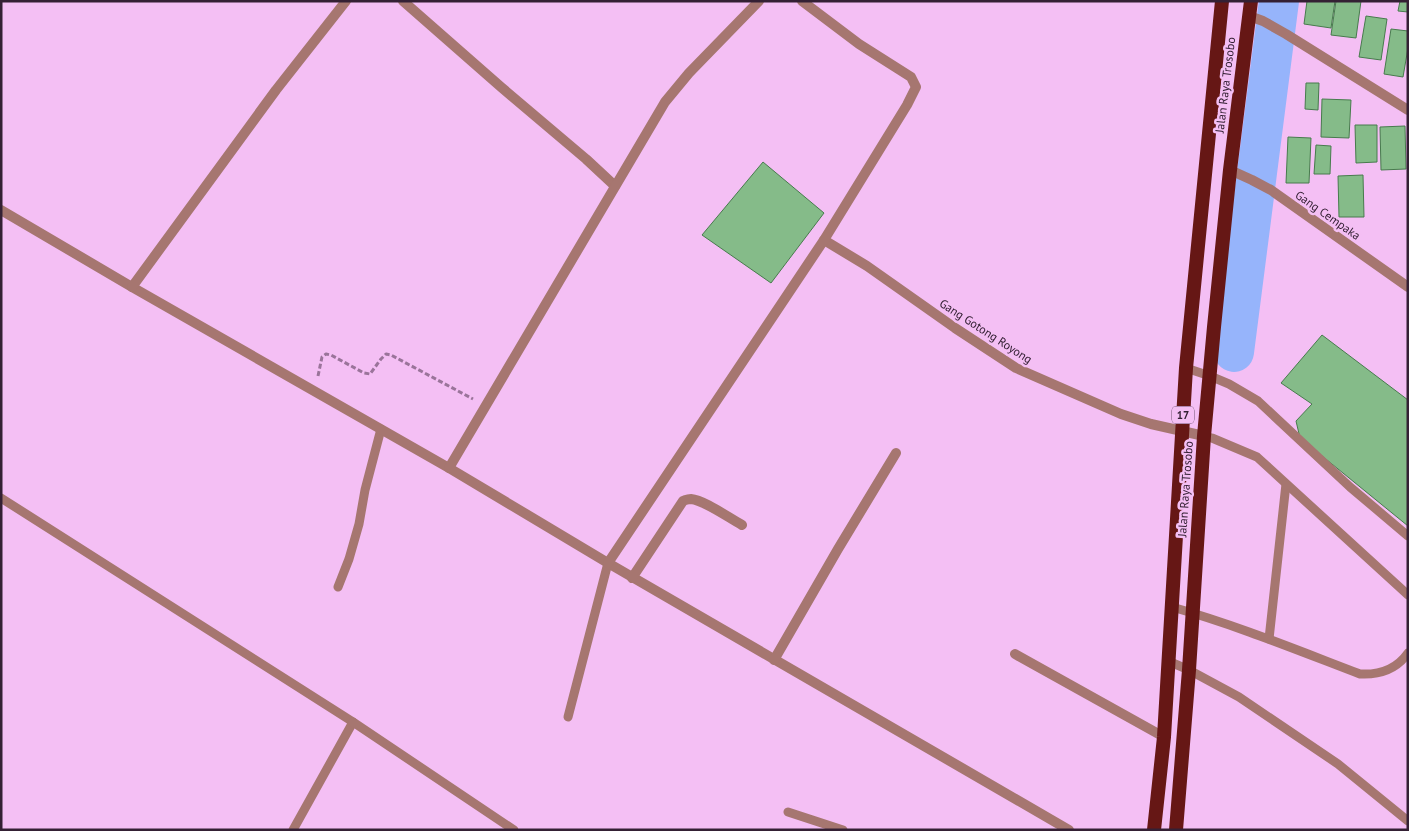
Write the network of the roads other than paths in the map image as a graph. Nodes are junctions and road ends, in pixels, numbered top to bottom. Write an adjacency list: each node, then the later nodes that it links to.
1 (346, 1): 13 (street)
2 (403, 1): 10 (street)
3 (759, 1): 10 (street)
4 (802, 1): 12 (street)
5 (1222, 1): 15 (highway, Jalan Raya Trosobo / 17)
6 (1251, 1): 7 (highway, Jalan Raya Trosobo / 17)
7 (1249, 16): 8 (street); 9 (highway, Jalan Raya Trosobo / 17)
8 (1408, 110)
9 (1234, 172): 14 (street, Gang Cempaka); 16 (highway, Jalan Raya Trosobo / 17)
10 (615, 186): 21 (street)
11 (1, 210): 13 (street)
12 (824, 240): 18 (street, Gang Gotong Royong); 26 (street)
13 (132, 287): 17 (street)
14 (1408, 287)
15 (1186, 368): 16 (lane); 18 (highway, Jalan Raya Trosobo / 17)
16 (1210, 376): 19 (highway, Jalan Raya Trosobo / 17); 25 (lane)
17 (381, 429): 21 (street); 28 (lane)
18 (1182, 431): 19 (street, Gang Gotong Royong); 30 (highway, Jalan Raya Trosobo / 17)
19 (1204, 436): 22 (lane); 31 (highway, Jalan Raya Trosobo / 17)
20 (896, 453): 35 (street)
21 (449, 468): 26 (street)
22 (1286, 484): 29 (lane); 32 (lane)
23 (1, 498): 39 (lane)
24 (742, 525): 27 (street)
25 (1408, 536)
26 (608, 563): 27 (street); 38 (lane)
27 (632, 578): 35 (street)
28 (338, 587)
29 (1408, 595)
30 (1172, 607): 31 (lane); 36 (highway, Jalan Raya Trosobo / 17)
31 (1192, 613): 32 (lane); 37 (highway, Jalan Raya Trosobo / 17)
32 (1269, 640): 33 (lane)
33 (1408, 653)
34 (1015, 654): 40 (street)
35 (774, 660): 46 (street)
36 (1168, 661): 37 (lane); 40 (highway, Jalan Raya Trosobo / 17)
37 (1189, 670): 42 (lane); 48 (highway, Jalan Raya Trosobo / 17)
38 (568, 717)
39 (353, 722): 43 (lane); 44 (lane)
40 (1164, 737): 47 (highway, Jalan Raya Trosobo / 17)
41 (788, 812): 45 (lane)
42 (1408, 821)
43 (293, 830)
44 (514, 830)
45 (843, 830)
46 (1068, 830)
47 (1154, 830)
48 (1176, 830)

